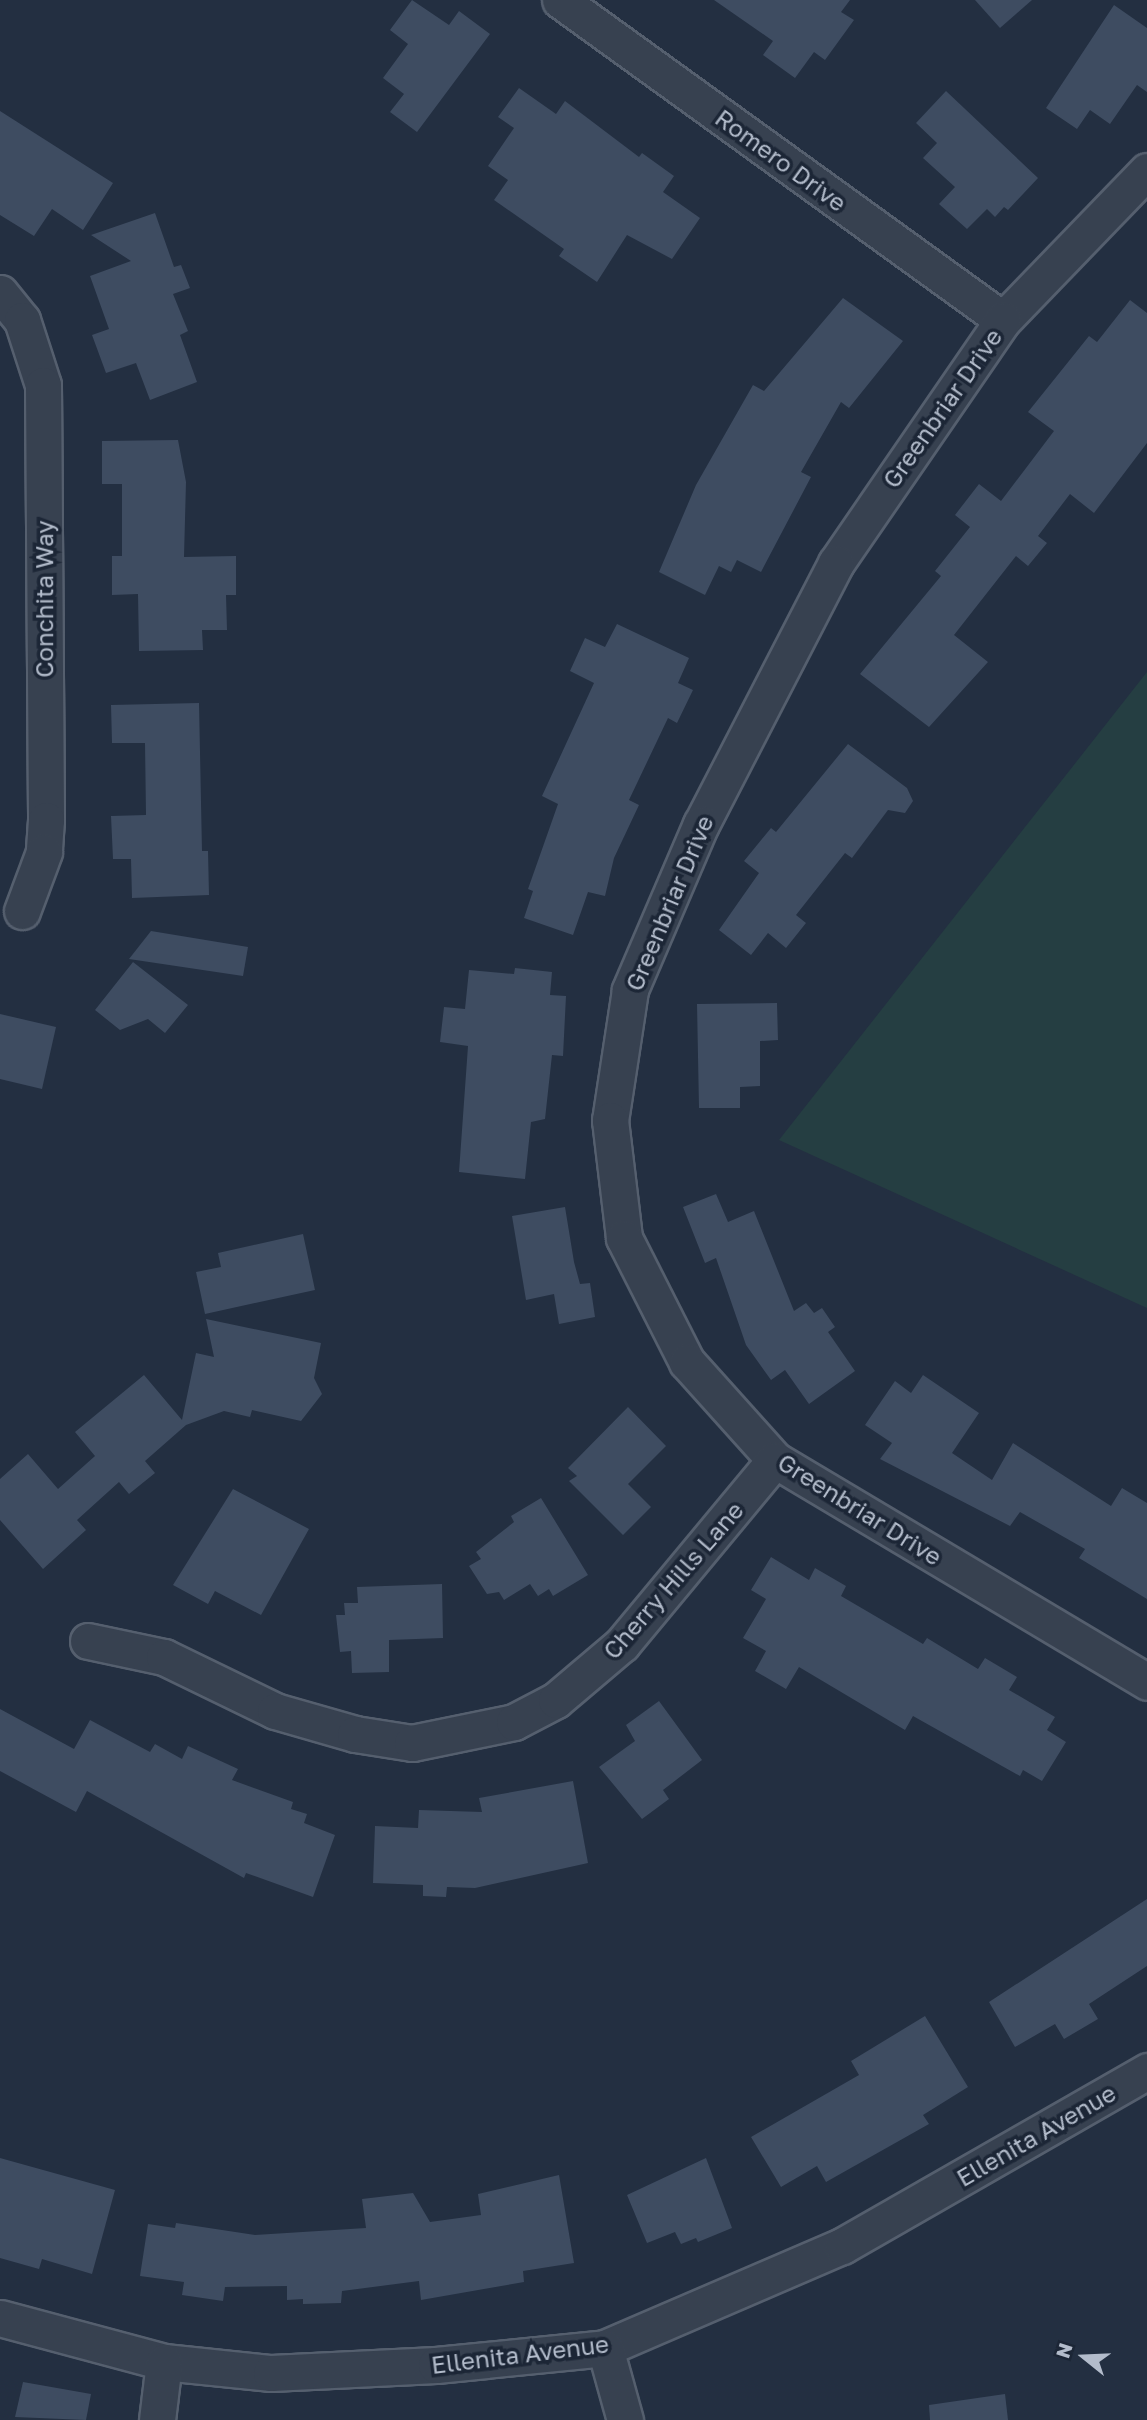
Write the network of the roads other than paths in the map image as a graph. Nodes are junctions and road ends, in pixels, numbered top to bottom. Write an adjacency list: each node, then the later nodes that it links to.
1 (559, 0): 4 (street, Romero Drive)
2 (1147, 171): 4 (street, Greenbriar Drive)
3 (0, 293): 5 (street, Conchita Way)
4 (1003, 320): 6 (street, Greenbriar Drive)
5 (22, 911)
6 (775, 1460): 7 (street, Cherry Hills Lane); 8 (street, Greenbriar Drive)
7 (88, 1641)
8 (1147, 1682)
9 (1147, 2071): 11 (street, Ellenita Avenue)
10 (0, 2318): 12 (street, Ellenita Avenue)
11 (605, 2348): 12 (street, Ellenita Avenue); 14 (street)
12 (164, 2362): 13 (street)
13 (157, 2420)
14 (625, 2420)

